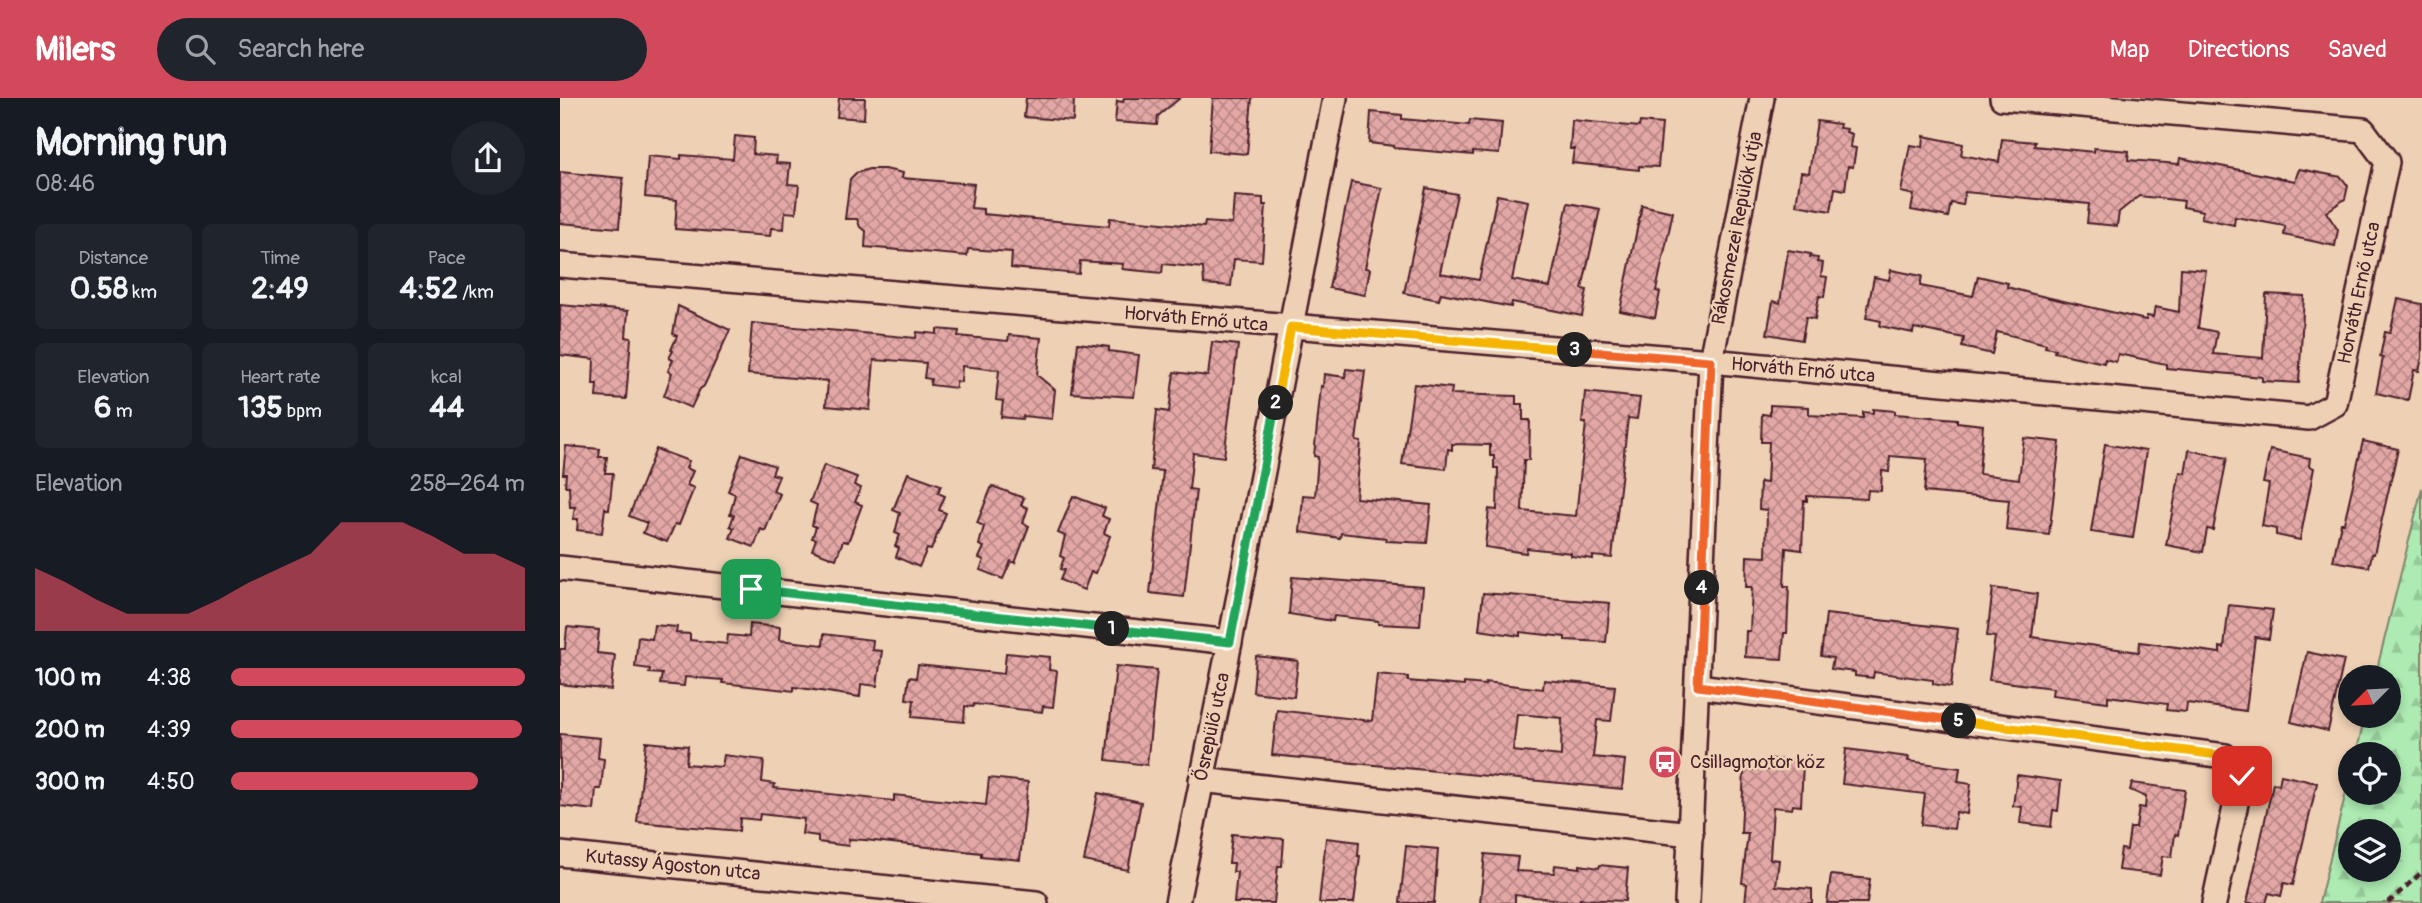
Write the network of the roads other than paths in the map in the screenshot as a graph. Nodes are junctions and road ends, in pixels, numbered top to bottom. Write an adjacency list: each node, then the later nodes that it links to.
1 (1335, 98): 5 (street, Ősrepülő utca)
2 (1762, 98): 6 (street, Rákosmezei Repülők útja)
3 (2001, 98): 6 (street, Horváth Ernő utca)
4 (560, 265): 5 (street, Horváth Ernő utca)
5 (1291, 327): 6 (street, Horváth Ernő utca); 8 (street, Ősrepülő utca)
6 (1711, 361): 9 (street, Rákosmezei Repülők útja)
7 (560, 568): 8 (street)
8 (1230, 642): 10 (street, Ősrepülő utca)
9 (1698, 686): 11 (street, Rákosmezei Repülők útja); 16 (street)
10 (1201, 780): 11 (street); 14 (street, Ősrepülő utca)
11 (1690, 834): 15 (street, Rákosmezei Repülők útja)
12 (560, 853): 13 (street, Kutassy Ágoston utca)
13 (1037, 903)
14 (1177, 903)
15 (1687, 903)
16 (2214, 903)

